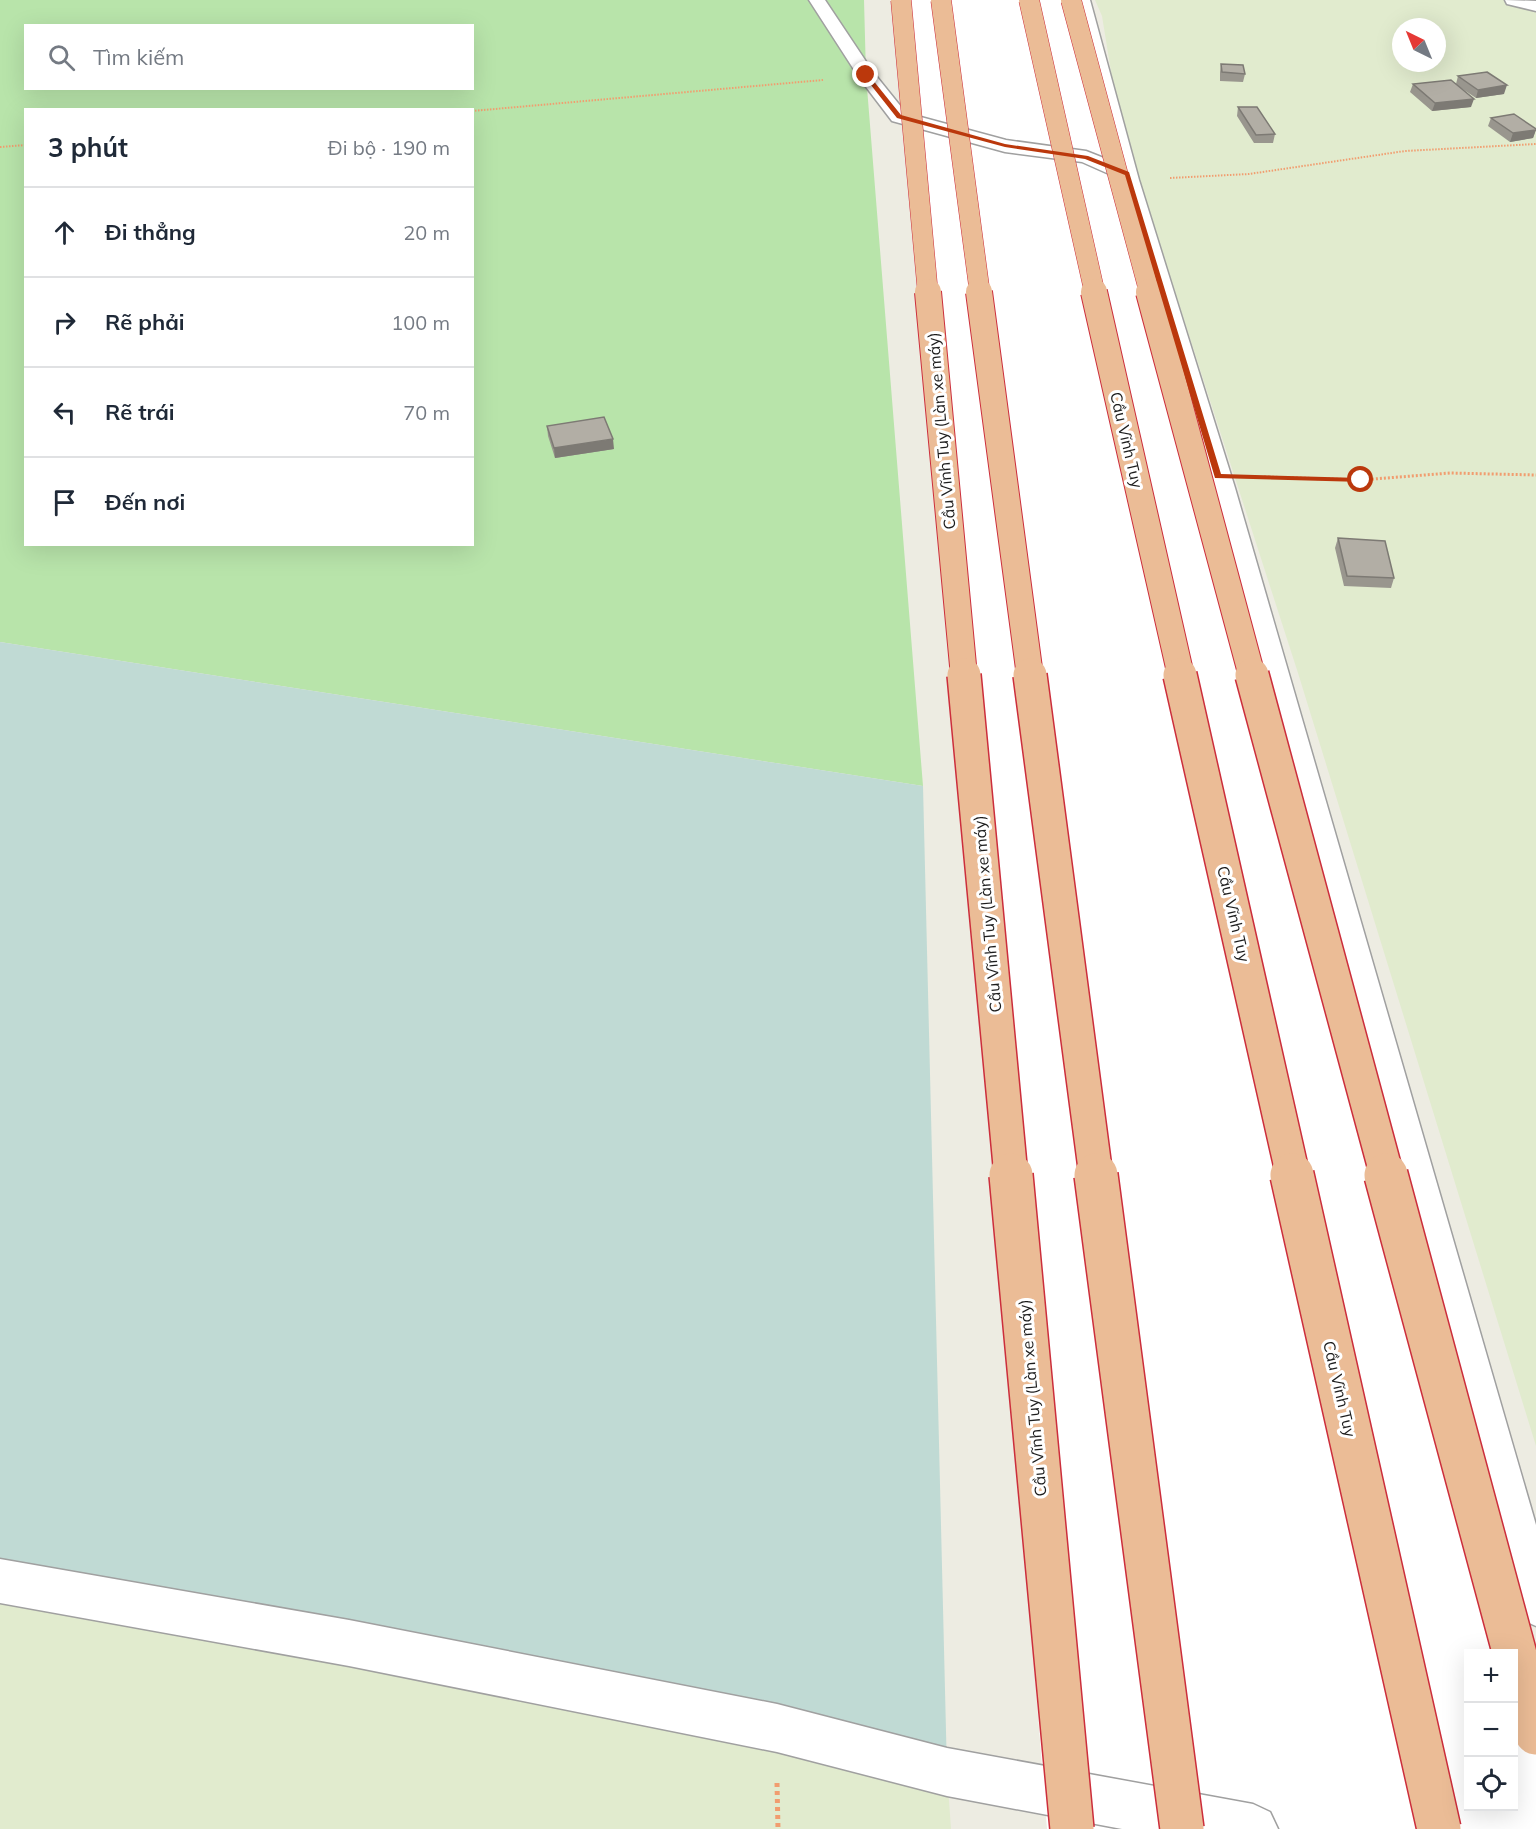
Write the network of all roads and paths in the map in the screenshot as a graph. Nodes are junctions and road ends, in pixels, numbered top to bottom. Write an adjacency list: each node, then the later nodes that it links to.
1 (817, 0): 9 (lane)
2 (901, 0): 20 (highway, Cầu Vĩnh Tuy (Làn xe máy), bridge)
3 (941, 0): 21 (highway, bridge)
4 (1029, 0): 23 (highway, Cầu Vĩnh Tuy, bridge)
5 (1071, 0): 19 (highway, bridge)
6 (1082, 0): 14 (lane)
7 (1513, 0): 8 (lane)
8 (1536, 6)
9 (866, 75): 10 (path); 14 (lane)
10 (474, 111)
11 (1536, 144): 14 (path)
12 (24, 145): 13 (path)
13 (0, 147)
14 (1127, 174): 16 (lane)
15 (1536, 475): 16 (path)
16 (1218, 476): 18 (lane)
17 (0, 1581): 22 (lane)
18 (1536, 1603)
19 (1536, 1733)
20 (1072, 1829)
21 (1182, 1829)
22 (1253, 1829)
23 (1439, 1829)

